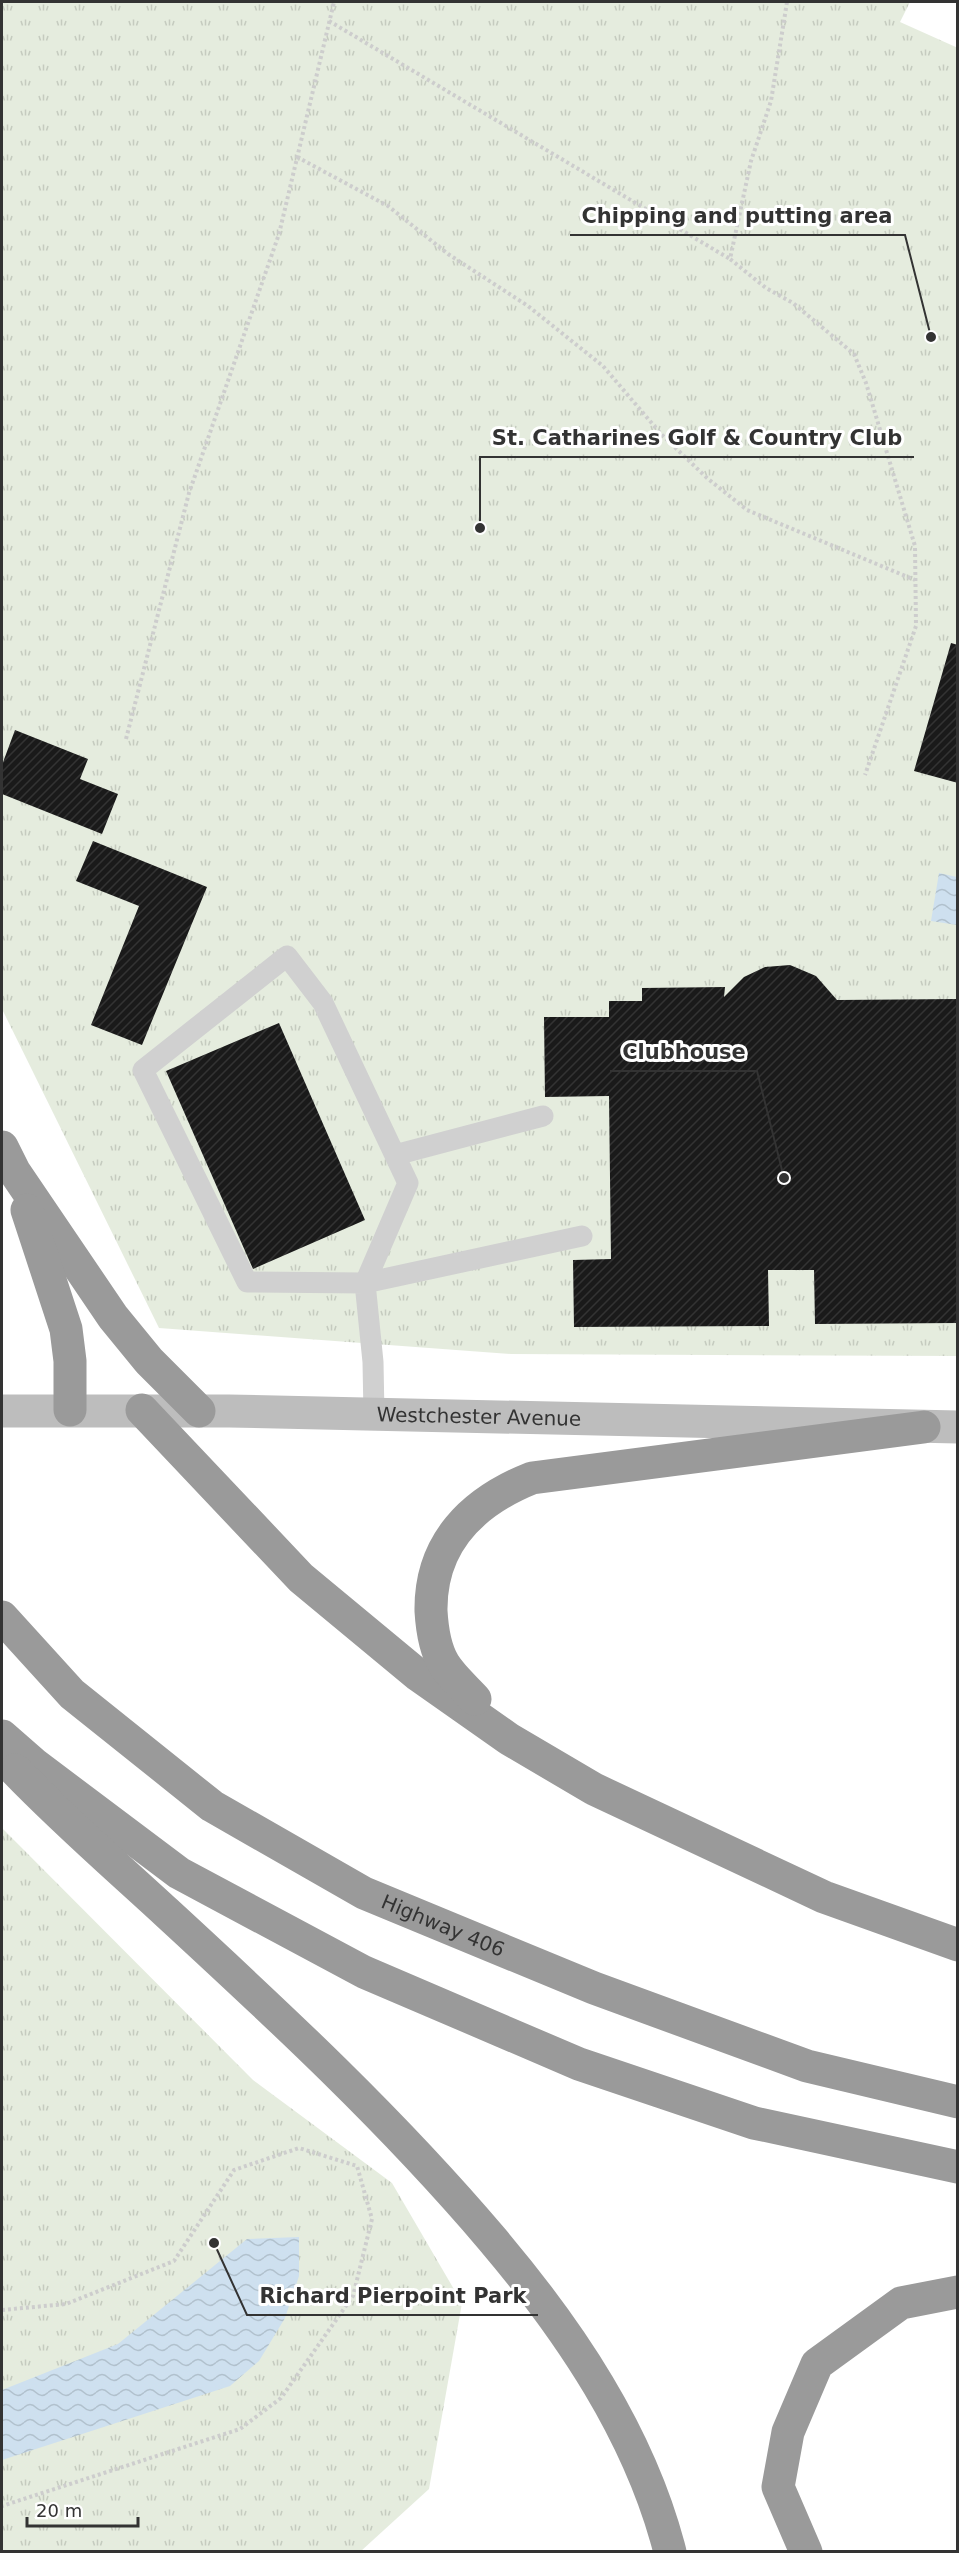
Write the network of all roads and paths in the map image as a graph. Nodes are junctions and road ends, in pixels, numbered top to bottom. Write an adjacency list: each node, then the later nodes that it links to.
1 (334, 2): 3 (path)
2 (787, 2): 5 (path)
3 (329, 21): 4 (path); 5 (path)
4 (297, 157): 6 (path); 7 (path)
5 (730, 259): 6 (path)
6 (915, 580): 8 (path)
7 (126, 740)
8 (865, 776)
9 (543, 1116): 10 (lane)
10 (395, 1155): 13 (lane); 13 (lane)
11 (8, 1159): 14 (highway); 17 (highway)
12 (582, 1236): 13 (lane)
13 (365, 1283): 18 (lane)
14 (70, 1410): 15 (main road, Westchester Avenue); 16 (main road, Westchester Avenue)
15 (142, 1410): 17 (main road, Westchester Avenue); 23 (highway)
16 (2, 1411)
17 (199, 1411): 18 (main road, Westchester Avenue)
18 (374, 1415): 19 (main road, Westchester Avenue)
19 (924, 1427): 20 (main road, Westchester Avenue); 23 (highway)
20 (957, 1427)
21 (2, 1617): 26 (highway, Highway 406)
22 (2, 1736): 27 (highway)
23 (509, 1739): 25 (highway)
24 (2, 1755): 31 (highway)
25 (957, 1945)
26 (957, 2102)
27 (957, 2167)
28 (957, 2292): 32 (highway)
29 (2, 2310): 30 (path)
30 (2, 2506)
31 (670, 2552)
32 (806, 2552)

